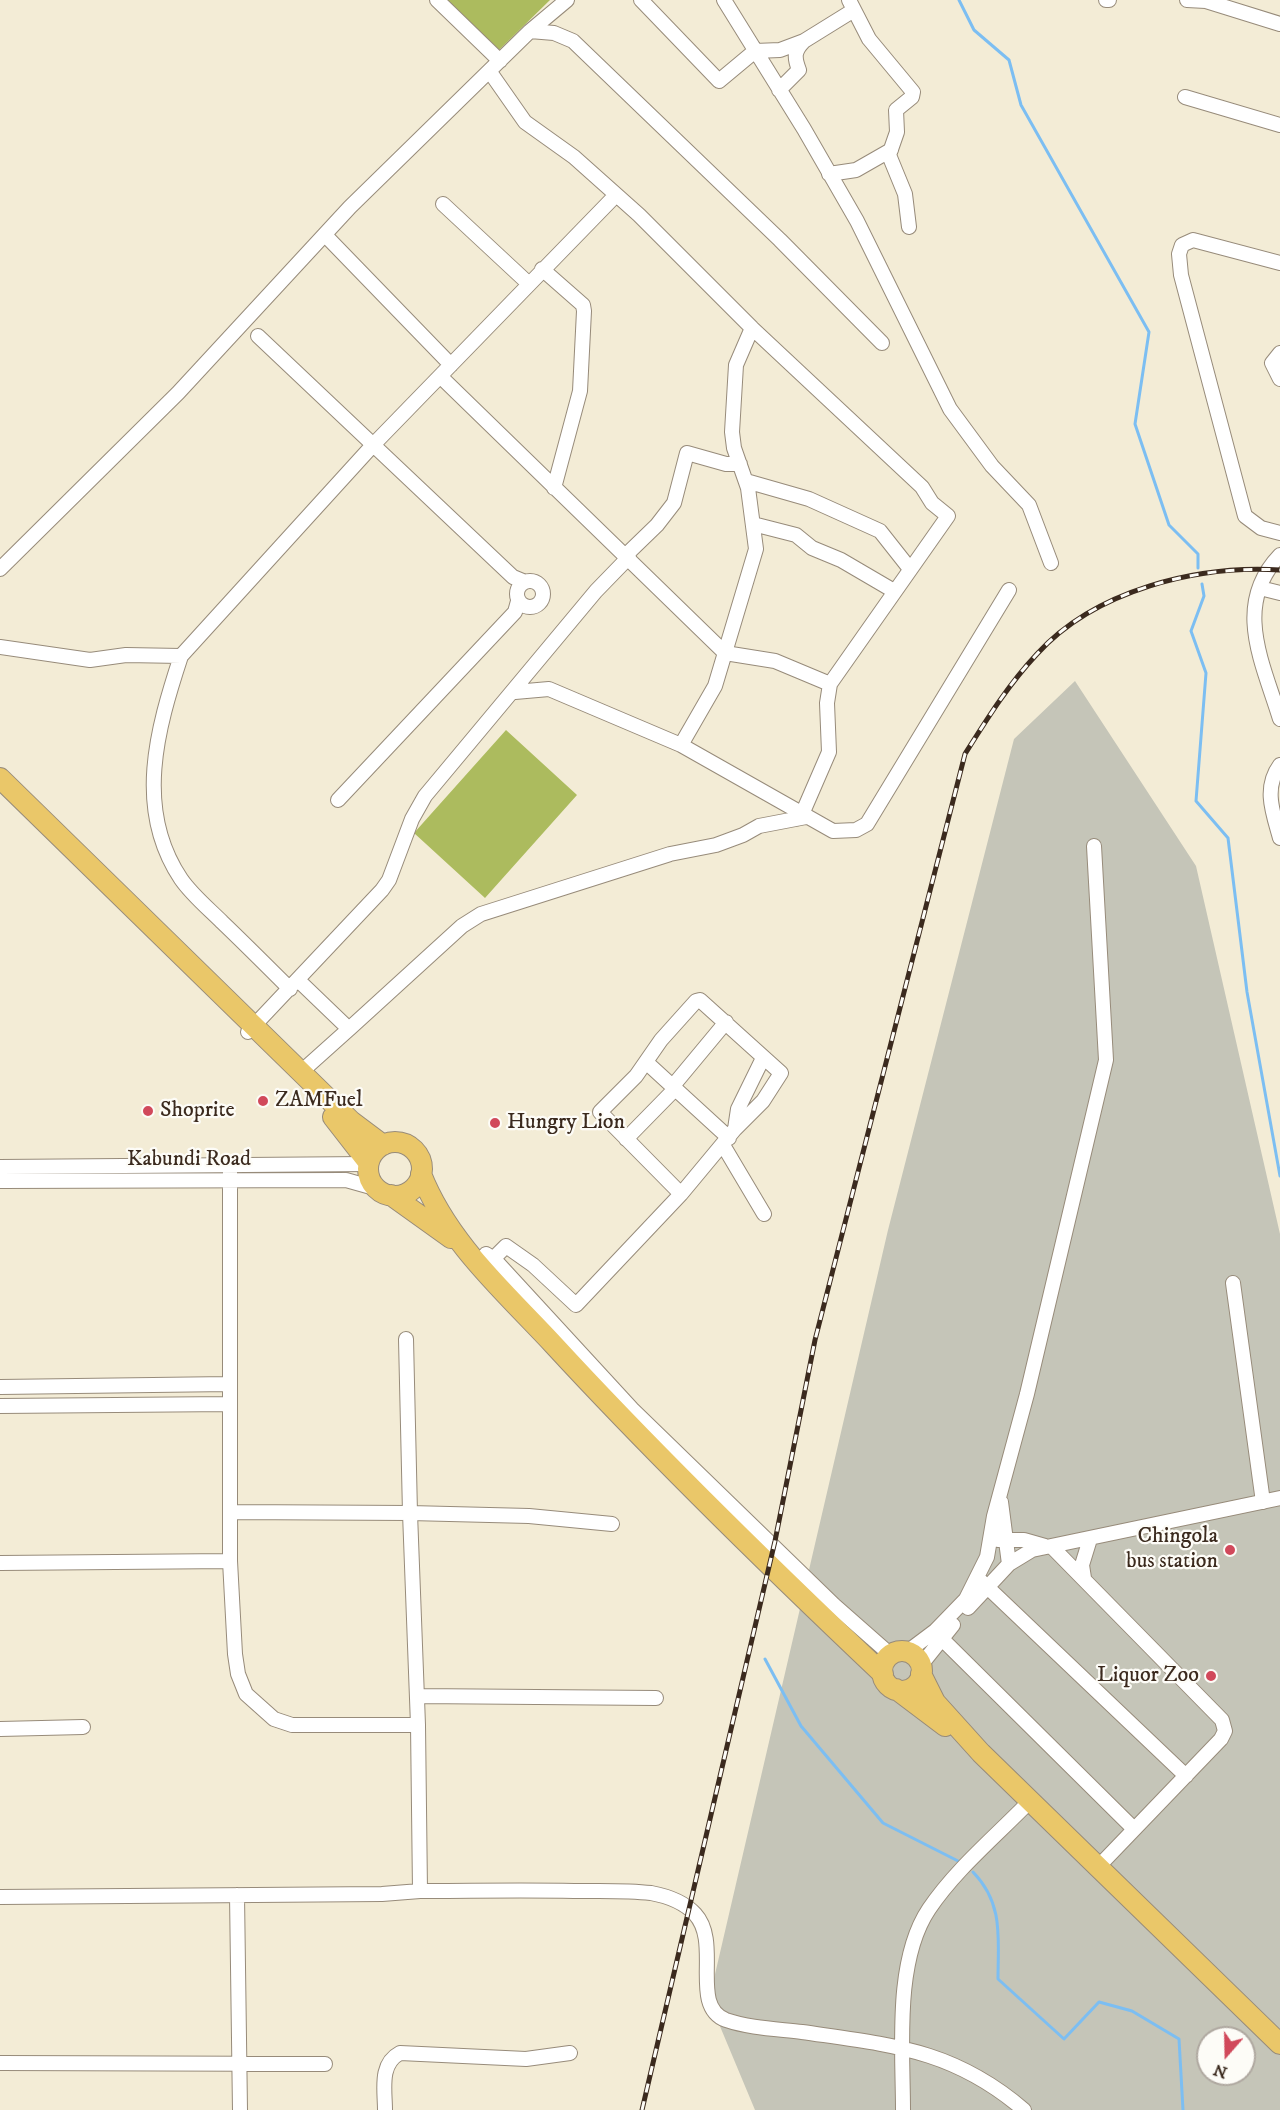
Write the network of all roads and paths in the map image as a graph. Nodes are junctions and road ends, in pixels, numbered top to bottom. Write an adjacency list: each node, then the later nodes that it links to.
1 (437, 0): 11 (street)
2 (567, 0): 8 (street)
3 (641, 0): 10 (street)
4 (723, 0): 10 (street)
5 (1187, 0): 7 (street)
6 (851, 5): 9 (street); 16 (street)
7 (1280, 24)
8 (530, 31): 11 (street); 27 (street)
9 (804, 41): 10 (street); 13 (street)
10 (755, 51): 13 (street)
11 (500, 61): 12 (street)
12 (490, 72): 18 (street); 21 (street)
13 (779, 90): 17 (street)
14 (1185, 97): 15 (street)
15 (1280, 125)
16 (891, 150): 17 (street); 20 (street)
17 (830, 174): 40 (street)
18 (616, 195): 23 (street); 25 (street)
19 (443, 204): 24 (street)
20 (909, 227)
21 (326, 235): 29 (street); 41 (street)
22 (1280, 263): 37 (street)
23 (542, 269): 24 (street); 35 (street)
24 (529, 284): 29 (street)
25 (752, 328): 33 (street); 42 (street)
26 (258, 336): 32 (street)
27 (882, 343)
28 (1280, 353): 31 (street)
29 (451, 364): 30 (street)
30 (441, 376): 32 (street); 35 (street)
31 (1280, 379)
32 (373, 445): 49 (street); 57 (street)
33 (740, 464): 34 (street); 39 (street)
34 (746, 481): 36 (street); 42 (street)
35 (554, 488): 39 (street)
36 (753, 525): 45 (street); 48 (street)
37 (1280, 533)
38 (1280, 555): 43 (street)
39 (628, 556): 48 (street); 51 (street)
40 (1051, 563)
41 (0, 569)
42 (910, 569): 45 (street)
43 (1260, 588): 46 (street); 52 (street)
44 (1009, 590): 58 (street)
45 (894, 591): 50 (street)
46 (1280, 593)
47 (0, 647): 49 (street)
48 (725, 653): 50 (street); 53 (street)
49 (182, 656): 61 (street)
50 (830, 684): 58 (street)
51 (514, 692): 53 (street); 61 (street)
52 (1280, 719)
53 (681, 745): 58 (street)
54 (1280, 765): 59 (street)
55 (0, 778): 63 (highway)
56 (0, 791): 63 (highway)
57 (338, 800)
58 (803, 816): 64 (street)
59 (1280, 838)
60 (1094, 846): 93 (street)
61 (294, 984): 63 (street); 64 (street)
62 (726, 1022): 65 (street); 66 (street); 68 (street)
63 (250, 1029): 67 (highway); 69 (highway)
64 (349, 1029): 67 (street)
65 (763, 1058): 70 (street); 70 (street)
66 (646, 1062): 68 (street); 71 (street)
67 (301, 1072): 72 (highway)
68 (673, 1088): 70 (street); 71 (street)
69 (350, 1135): 73 (street); 74 (highway)
70 (729, 1137): 81 (street); 82 (street)
71 (626, 1139): 81 (street)
72 (383, 1145): 74 (highway); 77 (highway)
73 (333, 1163): 74 (street, Kabundi Road); 75 (street, Kabundi Road)
74 (368, 1163): 80 (highway)
75 (230, 1165): 76 (street, Kabundi Road); 78 (street)
76 (0, 1167)
77 (421, 1174): 80 (highway); 83 (highway)
78 (230, 1180): 79 (street, Kabundi Road); 80 (street, Kabundi Road); 87 (street)
79 (0, 1181)
80 (385, 1192): 83 (highway)
81 (681, 1194): 84 (street)
82 (764, 1214)
83 (462, 1246): 84 (street); 84 (street); 108 (highway)
84 (494, 1259): 110 (street)
85 (1233, 1284): 95 (street)
86 (406, 1339): 97 (street)
87 (229, 1384): 88 (street); 90 (street)
88 (82, 1386): 89 (street); 92 (street)
89 (0, 1387)
90 (230, 1404): 92 (street); 96 (street)
91 (0, 1406): 92 (street)
92 (82, 1406)
93 (1001, 1497): 99 (street); 101 (street)
94 (1280, 1498): 95 (street)
95 (1263, 1502): 100 (street)
96 (231, 1512): 97 (street); 103 (street)
97 (410, 1513): 98 (street); 113 (street)
98 (612, 1524)
99 (1013, 1539): 101 (street); 102 (street); 105 (street)
100 (1090, 1539): 102 (street); 106 (street)
101 (991, 1543): 107 (street)
102 (1048, 1546): 105 (street); 106 (street)
103 (230, 1561): 104 (street); 115 (street)
104 (0, 1563)
105 (1009, 1564): 107 (street)
106 (1084, 1578): 119 (street)
107 (983, 1582): 109 (street); 119 (street)
108 (830, 1624): 110 (highway); 111 (highway)
109 (939, 1634): 110 (street); 121 (street)
110 (906, 1658): 111 (highway); 112 (highway); 118 (highway)
111 (883, 1674): 112 (highway)
112 (896, 1689): 118 (highway)
113 (417, 1696): 114 (street); 115 (street)
114 (656, 1698)
115 (418, 1725): 123 (street)
116 (83, 1727): 117 (street)
117 (0, 1729)
118 (981, 1753): 120 (highway)
119 (1186, 1776): 121 (street)
120 (1029, 1802): 122 (highway); 127 (street)
121 (1134, 1829): 122 (street)
122 (1098, 1867): 126 (highway)
123 (420, 1891): 124 (street); 127 (street)
124 (237, 1895): 125 (street); 131 (street)
125 (0, 1897)
126 (1280, 2044)
127 (903, 2046): 134 (street); 135 (street)
128 (570, 2053): 133 (street)
129 (0, 2063): 131 (street)
130 (326, 2064): 131 (street)
131 (240, 2065): 132 (street)
132 (240, 2110)
133 (385, 2110)
134 (903, 2110)
135 (1024, 2110)

